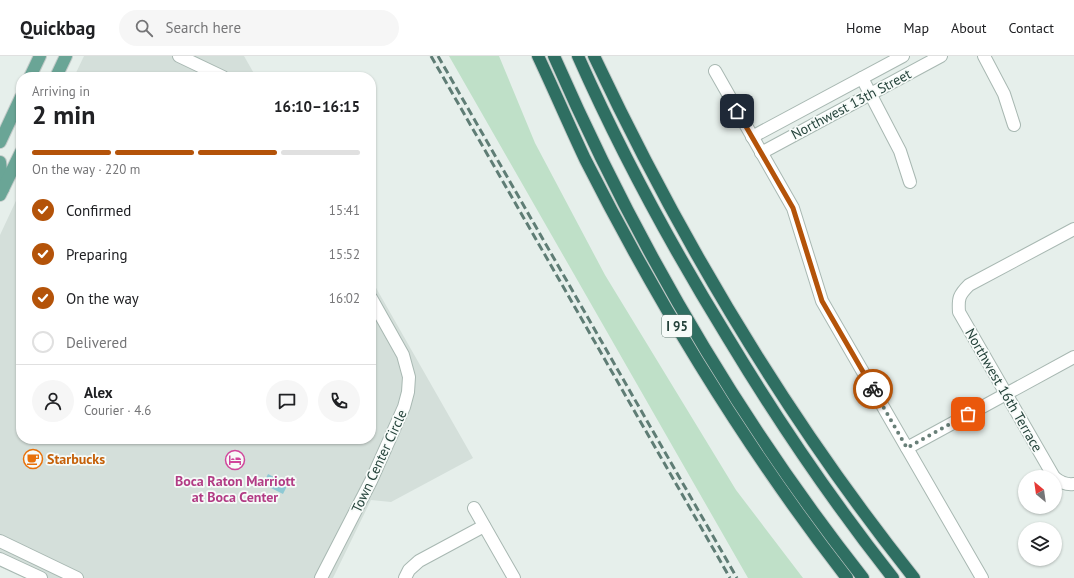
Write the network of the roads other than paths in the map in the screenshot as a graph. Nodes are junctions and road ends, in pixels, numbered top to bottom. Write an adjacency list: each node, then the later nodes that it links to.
1 (40, 56): 12 (main road)
2 (66, 56): 13 (main road)
3 (179, 56): 14 (street)
4 (538, 56): 44 (highway, I 95)
5 (554, 56): 45 (highway)
6 (578, 56): 46 (highway)
7 (594, 56): 47 (highway)
8 (900, 56): 15 (street); 16 (street, Northwest 13th Street)
9 (941, 56): 15 (street, Northwest 13th Street)
10 (984, 56): 19 (street)
11 (715, 71): 20 (street)
12 (32, 72)
13 (58, 72)
14 (213, 72)
15 (908, 73): 17 (street, Northwest 13th Street)
16 (862, 78): 17 (street); 20 (street, Northwest 13th Street)
17 (870, 94): 22 (street, Northwest 13th Street); 25 (street)
18 (16, 108): 21 (main road)
19 (1014, 125)
20 (752, 137): 22 (street)
21 (0, 142)
22 (761, 153): 31 (street)
23 (0, 162): 26 (main road)
24 (16, 163): 26 (main road)
25 (910, 182)
26 (2, 192)
27 (1074, 228): 30 (street, Northwest 16th Terrace)
28 (376, 307): 41 (street, Town Center Circle)
29 (1074, 357): 30 (street)
30 (1006, 394): 31 (street); 32 (street, Northwest 16th Terrace)
31 (907, 448): 48 (street)
32 (1051, 470)
33 (1062, 482): 34 (street, Northwest 16th Terrace)
34 (1072, 484)
35 (474, 508): 36 (street)
36 (484, 526): 42 (street); 43 (street)
37 (0, 541): 40 (street)
38 (0, 559): 39 (street)
39 (41, 578)
40 (77, 578)
41 (321, 578)
42 (404, 578)
43 (514, 578)
44 (847, 578)
45 (863, 578)
46 (893, 578)
47 (914, 578)
48 (982, 578)

